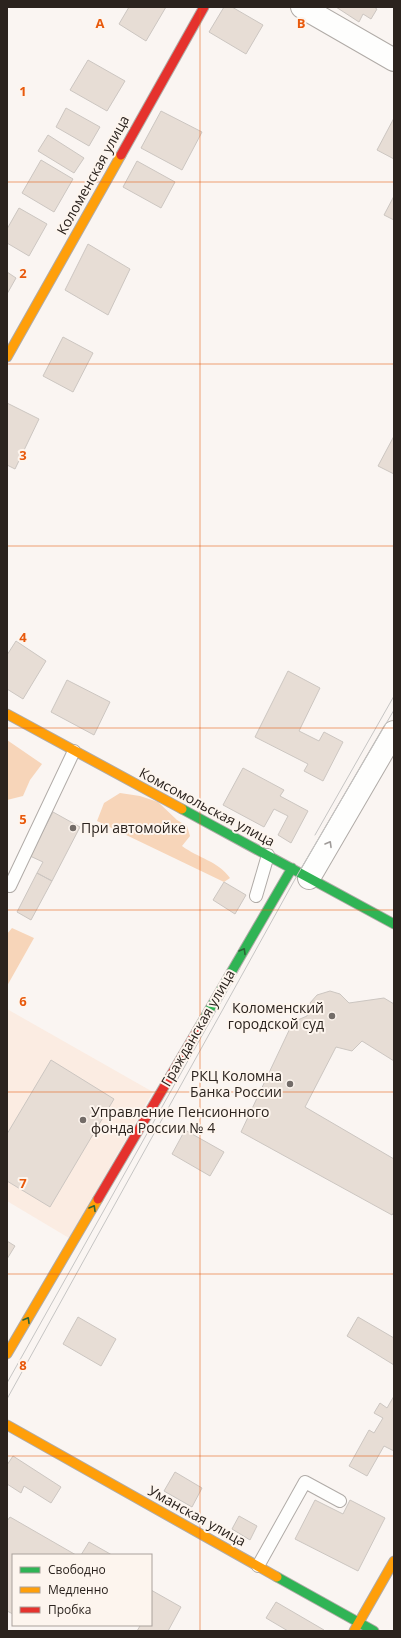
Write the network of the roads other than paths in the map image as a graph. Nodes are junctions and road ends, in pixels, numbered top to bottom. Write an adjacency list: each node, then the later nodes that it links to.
1 (204, 7): 4 (street, Коломенская улица)
2 (302, 7): 3 (street)
3 (394, 60)
4 (7, 357)
5 (7, 714): 7 (street, Комсомольская улица)
6 (394, 732): 9 (street, Гражданская улица, one-way to 6)
7 (74, 751): 8 (street, Комсомольская улица); 10 (lane)
8 (268, 856): 9 (street, Комсомольская улица); 11 (lane)
9 (300, 873): 12 (street, Комсомольская улица); 13 (street, Гражданская улица, one-way to 9)
10 (7, 884)
11 (256, 896)
12 (394, 924)
13 (7, 1354)
14 (7, 1425): 17 (street, Уманская улица)
15 (340, 1501): 17 (lane)
16 (394, 1562): 18 (street)
17 (258, 1566): 18 (street, Уманская улица)
18 (357, 1627): 19 (street, Уманская улица)
19 (374, 1631)

